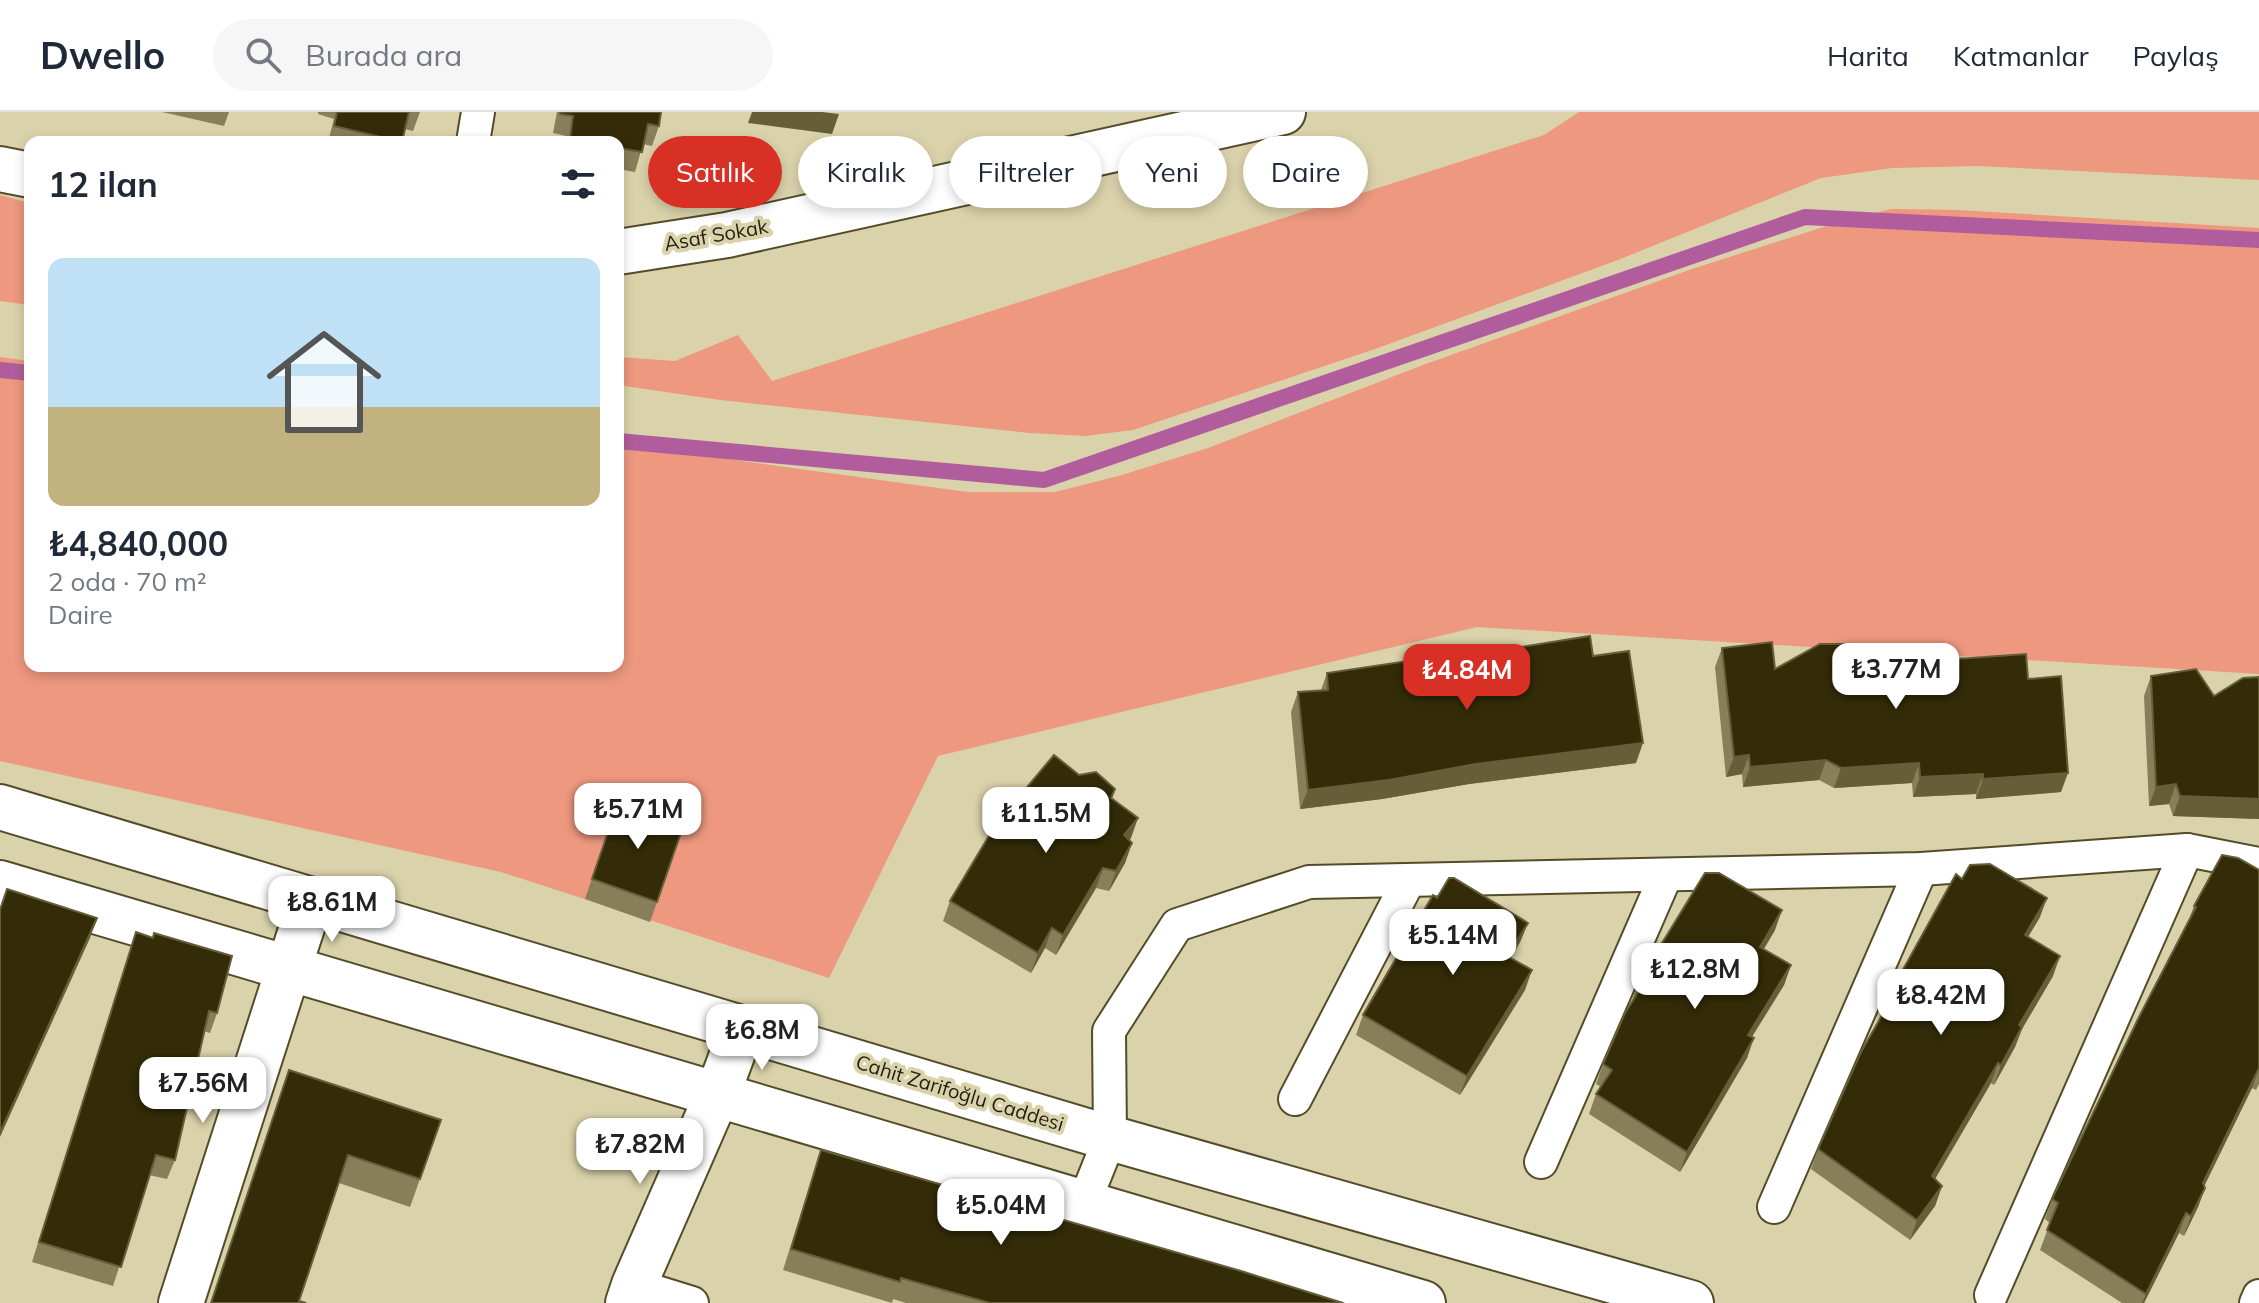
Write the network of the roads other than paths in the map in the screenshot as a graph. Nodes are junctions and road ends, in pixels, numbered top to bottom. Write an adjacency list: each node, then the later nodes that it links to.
1 (478, 112): 3 (lane)
2 (1283, 112): 6 (main road, Asaf Sokak)
3 (474, 136)
4 (0, 169): 5 (main road)
5 (24, 174)
6 (624, 251)
7 (0, 807): 14 (main road, Cahit Zarifoğlu Caddesi)
8 (2187, 850): 9 (lane); 10 (lane); 24 (lane)
9 (2259, 864)
10 (1921, 869): 11 (lane); 22 (lane)
11 (1666, 875): 12 (lane); 20 (lane)
12 (1409, 880): 18 (lane); 19 (lane)
13 (0, 883): 15 (main road)
14 (311, 900): 15 (main road); 16 (main road, Cahit Zarifoğlu Caddesi)
15 (289, 967): 17 (main road); 26 (main road)
16 (742, 1028): 17 (main road); 19 (main road, Cahit Zarifoğlu Caddesi)
17 (718, 1093): 21 (main road); 23 (main road)
18 (1295, 1099)
19 (1110, 1138): 21 (lane); 29 (main road, Cahit Zarifoğlu Caddesi)
20 (1541, 1162)
21 (1084, 1203): 28 (main road)
22 (1774, 1207)
23 (631, 1294): 27 (lane)
24 (1991, 1295)
25 (2259, 1296): 30 (lane)
26 (181, 1303)
27 (692, 1303)
28 (1423, 1303)
29 (1691, 1303)
30 (2256, 1303)

